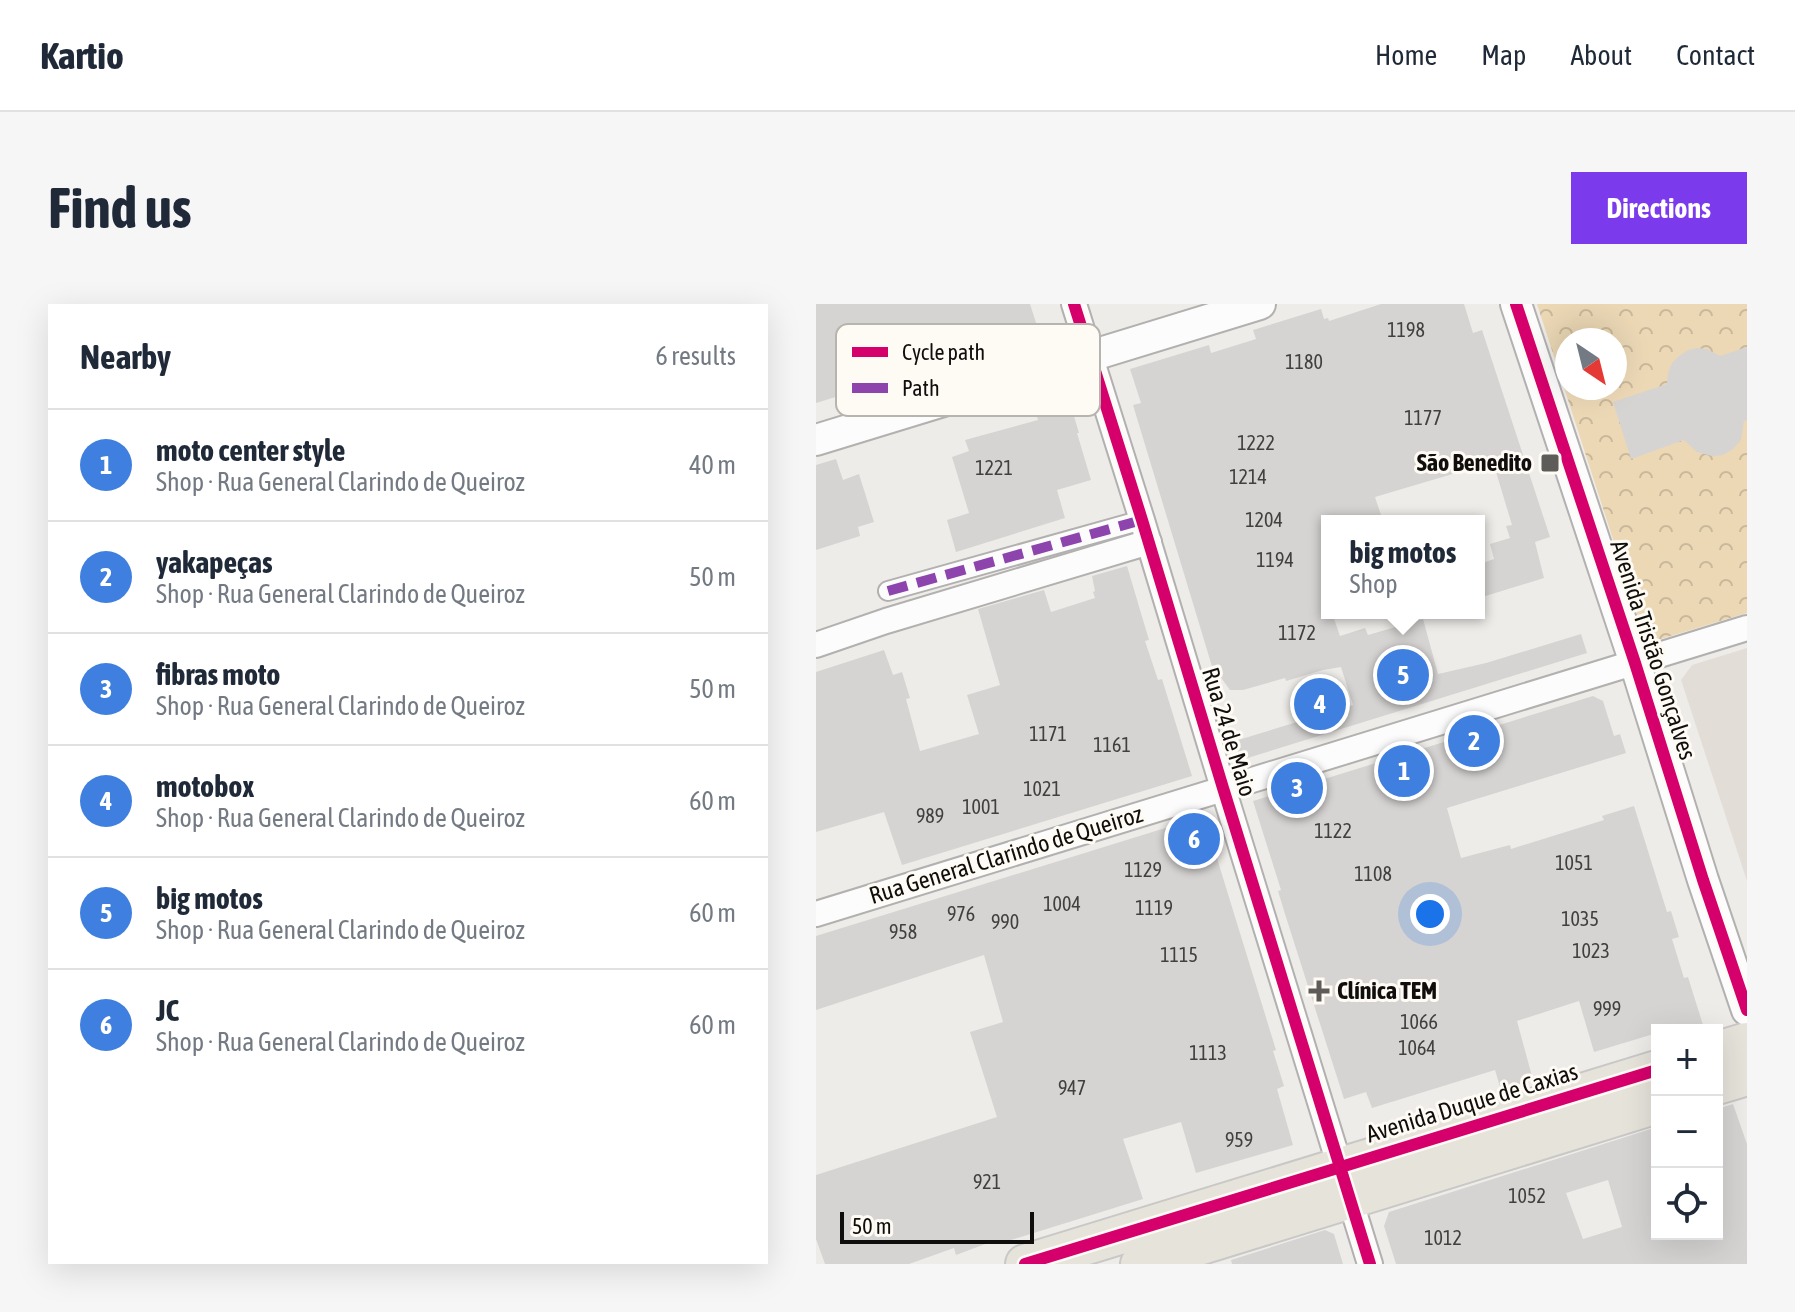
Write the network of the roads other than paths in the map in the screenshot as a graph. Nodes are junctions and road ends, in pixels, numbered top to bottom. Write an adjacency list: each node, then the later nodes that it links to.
1 (1074, 304): 4 (street, Rua 24 de Maio)
2 (1260, 304): 5 (street)
3 (1516, 304): 13 (street, Avenida Tristão Gonçalves)
4 (1080, 324)
5 (1100, 353)
6 (1100, 387): 9 (street, Rua 24 de Maio)
7 (894, 416): 8 (street)
8 (816, 440)
9 (1146, 531): 10 (street); 12 (street); 14 (street, Rua 24 de Maio)
10 (888, 591)
11 (1747, 628): 13 (street, Rua General Clarindo de Queiroz)
12 (816, 645)
13 (1635, 663): 14 (street, Rua General Clarindo de Queiroz); 16 (street, Avenida Tristão Gonçalves)
14 (1223, 788): 15 (street, Rua General Clarindo de Queiroz); 23 (street, Rua 24 de Maio)
15 (816, 914)
16 (1747, 1010)
17 (1747, 1042): 18 (main road)
18 (1723, 1049)
19 (1651, 1072): 23 (main road, Avenida Duque de Caxias)
20 (1747, 1076): 21 (main road)
21 (1723, 1083)
22 (1651, 1106): 23 (main road, Avenida Duque de Caxias)
23 (1346, 1182): 24 (main road, Avenida Duque de Caxias); 25 (main road, Avenida Duque de Caxias); 26 (street, Rua 24 de Maio)
24 (1025, 1264)
25 (1140, 1264)
26 (1370, 1264)

